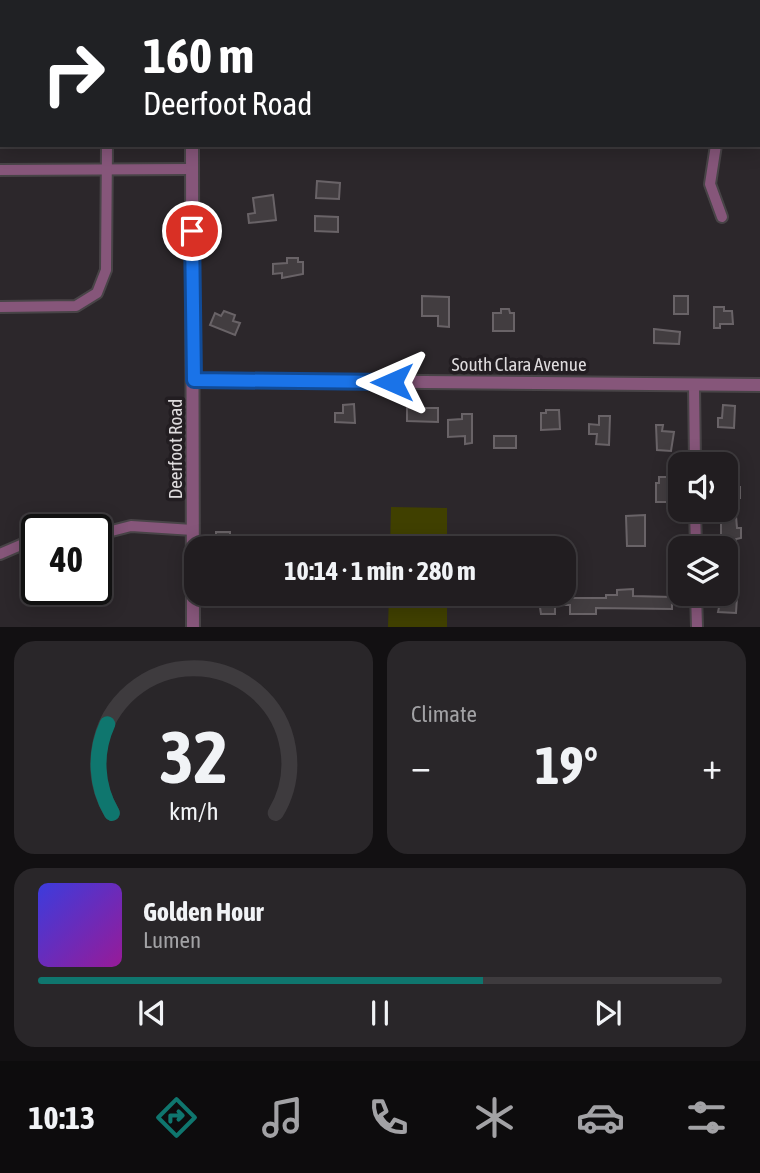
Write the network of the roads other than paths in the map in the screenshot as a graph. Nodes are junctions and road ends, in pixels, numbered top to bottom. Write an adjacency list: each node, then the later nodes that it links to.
1 (107, 147): 4 (street)
2 (192, 147): 5 (street, Deerfoot Road)
3 (716, 147): 7 (street)
4 (107, 169): 5 (street); 6 (street); 8 (street)
5 (192, 169): 9 (street, Deerfoot Road)
6 (0, 170)
7 (722, 217)
8 (0, 307)
9 (194, 380): 10 (street, South Clara Avenue); 13 (street, Deerfoot Road)
10 (694, 384): 11 (street, South Clara Avenue); 12 (street)
11 (760, 385)
12 (695, 452)
13 (194, 530): 14 (street); 18 (street, Deerfoot Road)
14 (112, 531)
15 (21, 545): 16 (street)
16 (0, 554)
17 (696, 606): 19 (street)
18 (193, 627)
19 (697, 627)

